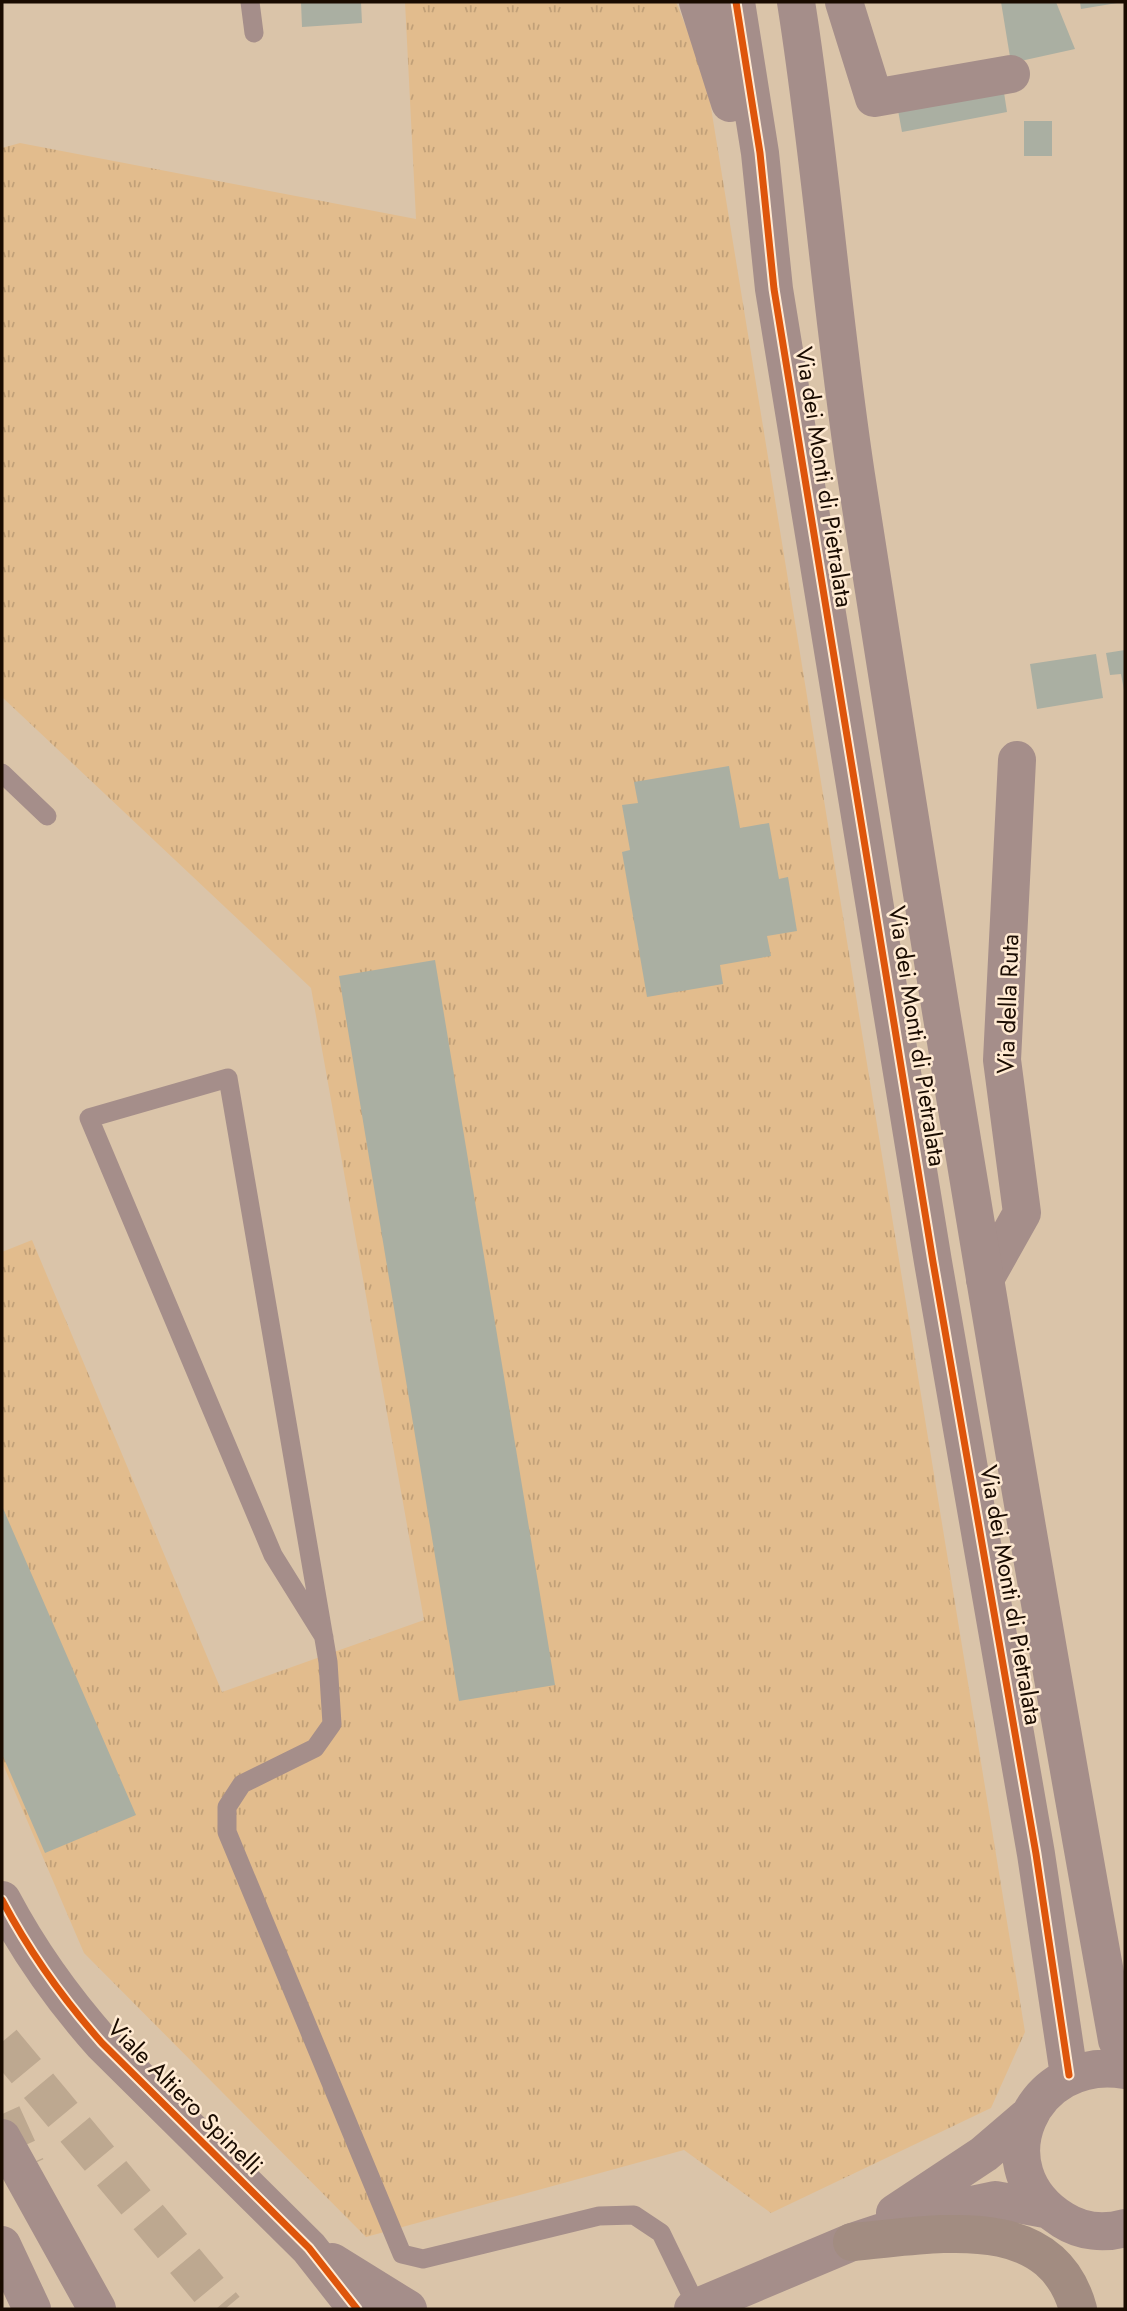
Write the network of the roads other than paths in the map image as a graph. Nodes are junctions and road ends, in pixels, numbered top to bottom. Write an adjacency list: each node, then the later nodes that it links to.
1 (250, 2): 6 (lane)
2 (698, 2): 8 (street, Via dei Monti di Pietralata)
3 (736, 2): 8 (street, Via dei Monti di Pietralata)
4 (796, 2): 12 (street, Via dei Monti di Pietralata)
5 (844, 2): 7 (street)
6 (254, 33)
7 (1011, 75)
8 (768, 245): 17 (street, Via dei Monti di Pietralata)
9 (1017, 761): 12 (street, Via della Ruta)
10 (2, 773): 11 (lane)
11 (47, 816)
12 (985, 1279): 15 (street, Via dei Monti di Pietralata)
13 (324, 1637): 13 (lane); 25 (lane)
14 (2, 1900): 24 (street, Viale Altiero Spinelli)
15 (1125, 2058)
16 (1125, 2070): 17 (street)
17 (1069, 2075): 18 (street)
18 (1026, 2118): 20 (street); 22 (street)
19 (2, 2138): 27 (street)
20 (1045, 2209): 21 (street); 22 (street)
21 (1125, 2228)
22 (852, 2242): 25 (street); 30 (highway)
23 (2, 2245): 26 (street)
24 (309, 2248): 28 (street, Viale Altiero Spinelli); 29 (street, Viale Altiero Spinelli)
25 (695, 2308)
26 (32, 2309)
27 (97, 2309)
28 (357, 2309)
29 (408, 2309)
30 (1078, 2309)

